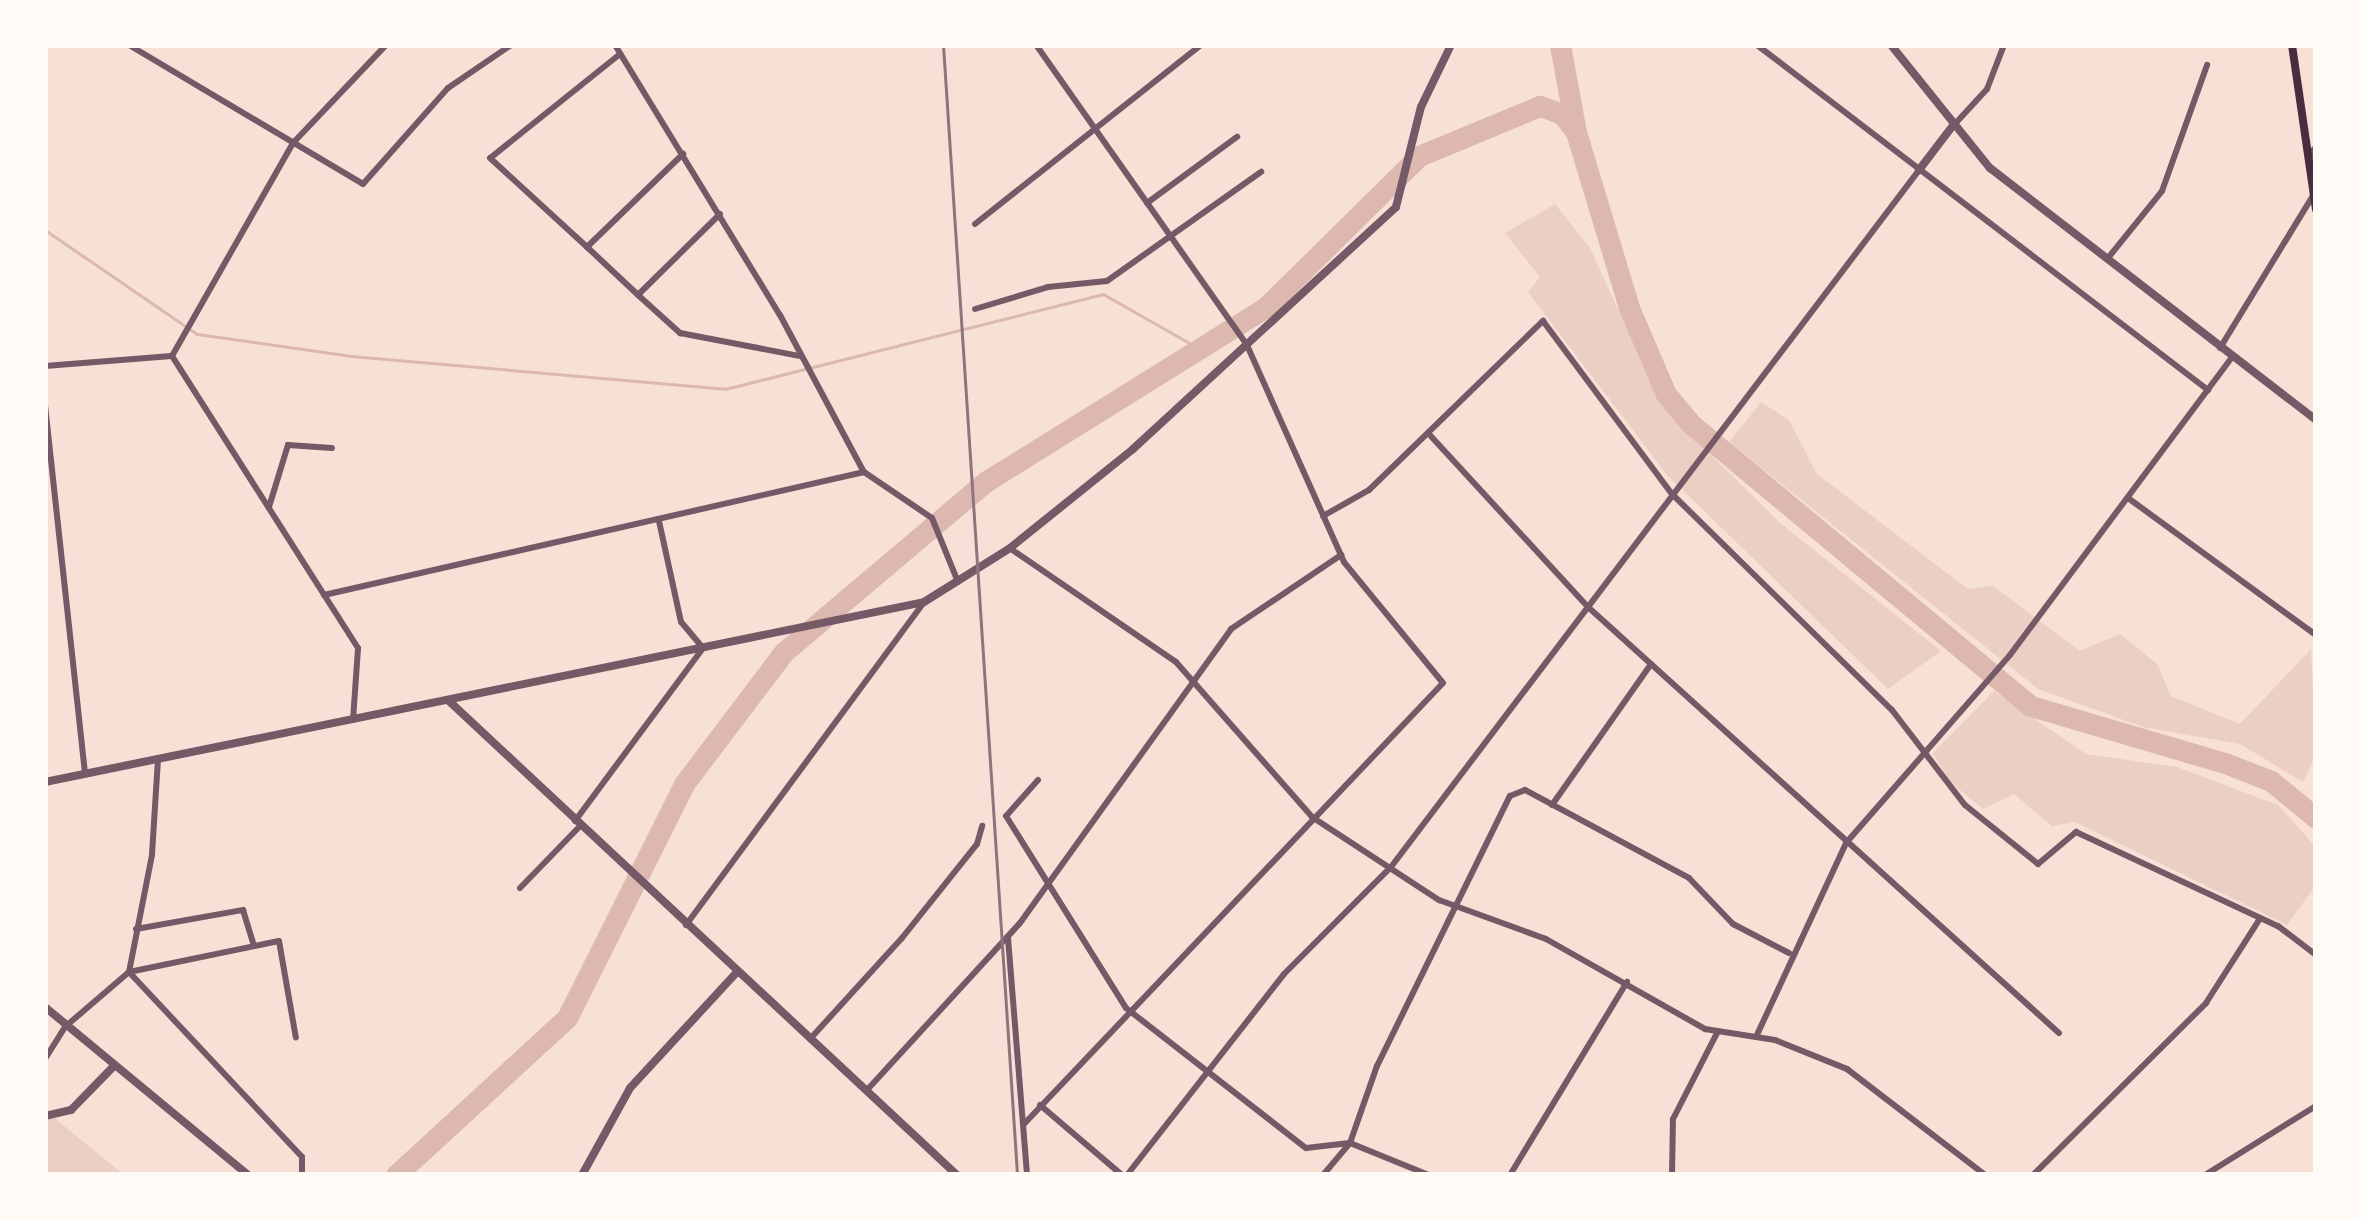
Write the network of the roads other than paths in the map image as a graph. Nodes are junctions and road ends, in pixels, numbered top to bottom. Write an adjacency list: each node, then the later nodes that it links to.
1 (129, 45): 17 (street)
2 (386, 45): 17 (street)
3 (511, 45): 17 (street)
4 (615, 45): 12 (street)
5 (1036, 45): 15 (street)
6 (1201, 45): 15 (street)
7 (1450, 45): 32 (street)
8 (1757, 45): 20 (street)
9 (1891, 45): 14 (street)
10 (2004, 45): 14 (street)
11 (2292, 45): 18 (main road)
12 (620, 54): 19 (street); 28 (street)
13 (2207, 65): 29 (street)
14 (1951, 128): 20 (street); 29 (street)
15 (1094, 129): 23 (street); 26 (street)
16 (1237, 137): 23 (street)
17 (293, 142): 34 (street)
18 (2314, 153): 22 (main road)
19 (683, 154): 25 (street); 28 (street)
20 (1919, 170): 38 (street); 44 (street)
21 (1261, 172): 27 (street)
22 (2314, 194): 24 (main road); 33 (street)
23 (1147, 203): 27 (street)
24 (2316, 209)
25 (720, 214): 30 (street); 36 (street)
26 (974, 224)
27 (1172, 238): 31 (street); 32 (street)
28 (587, 247): 30 (street)
29 (2105, 261): 33 (street)
30 (638, 295): 36 (street)
31 (975, 309)
32 (1245, 341): 47 (street); 49 (street)
33 (2220, 349): 35 (street)
34 (172, 356): 37 (street); 46 (street)
35 (2232, 357): 38 (street); 40 (street)
36 (800, 359): 43 (street)
37 (45, 366)
38 (2209, 390): 45 (street)
39 (45, 405): 63 (street)
40 (2316, 420)
41 (1428, 433): 44 (street); 47 (street); 54 (street)
42 (332, 448): 46 (street)
43 (864, 472): 48 (street); 51 (street)
44 (1672, 494): 54 (street); 61 (street)
45 (2128, 497): 55 (street); 61 (street)
46 (269, 507): 52 (street)
47 (1323, 516): 50 (street)
48 (658, 521): 52 (street); 56 (street)
49 (1010, 548): 51 (street); 58 (street)
50 (1341, 555): 58 (street); 67 (street)
51 (958, 582): 53 (street)
52 (323, 596): 60 (street)
53 (924, 602): 56 (street); 76 (street)
54 (1588, 608): 57 (street); 71 (street)
55 (2316, 635)
56 (703, 648): 59 (street); 68 (street)
57 (1651, 664): 66 (street); 70 (street)
58 (1194, 679): 67 (street); 72 (street)
59 (449, 701): 60 (street); 68 (street)
60 (352, 720): 62 (street)
61 (1922, 756): 70 (street); 75 (street)
62 (158, 759): 63 (street); 77 (street)
63 (85, 774): 65 (street)
64 (1038, 780): 72 (street)
65 (45, 782)
66 (1552, 805): 74 (street); 80 (street)
67 (1312, 817): 71 (street); 86 (street)
68 (578, 824): 73 (street); 76 (street)
69 (982, 826): 92 (street)
70 (1846, 843): 80 (street); 89 (street)
71 (1391, 867): 74 (street); 95 (street)
72 (1051, 882): 78 (street); 86 (street)
73 (520, 888)
74 (1460, 911): 84 (street); 101 (street)
75 (2260, 920): 81 (street); 113 (street)
76 (686, 925): 83 (street)
77 (136, 929): 79 (street); 82 (street)
78 (1008, 938): 96 (street); 100 (street)
79 (255, 946): 82 (street); 91 (street)
80 (1789, 953): 90 (street)
81 (2316, 956)
82 (129, 972): 87 (street); 104 (street)
83 (737, 972): 92 (street); 105 (street)
84 (1627, 982): 88 (street); 110 (street)
85 (45, 1007): 87 (street)
86 (1126, 1008): 95 (street); 97 (street)
87 (66, 1026): 93 (street); 94 (street)
88 (1718, 1031): 90 (street); 111 (street)
89 (2059, 1033)
90 (1756, 1037): 112 (street)
91 (296, 1038)
92 (810, 1039): 96 (street)
93 (45, 1059)
94 (114, 1066): 99 (street); 103 (street)
95 (1208, 1072): 101 (street); 108 (street)
96 (867, 1090): 106 (street)
97 (1040, 1105): 100 (street); 108 (street)
98 (2316, 1106): 114 (street)
99 (45, 1115)
100 (1024, 1124): 107 (street)
101 (1350, 1143): 102 (street); 109 (street)
102 (1425, 1174)
103 (248, 1175)
104 (302, 1175)
105 (582, 1175)
106 (957, 1175)
107 (1027, 1175)
108 (1124, 1175)
109 (1323, 1175)
110 (1510, 1175)
111 (1672, 1175)
112 (1985, 1175)
113 (2033, 1175)
114 (2205, 1175)

